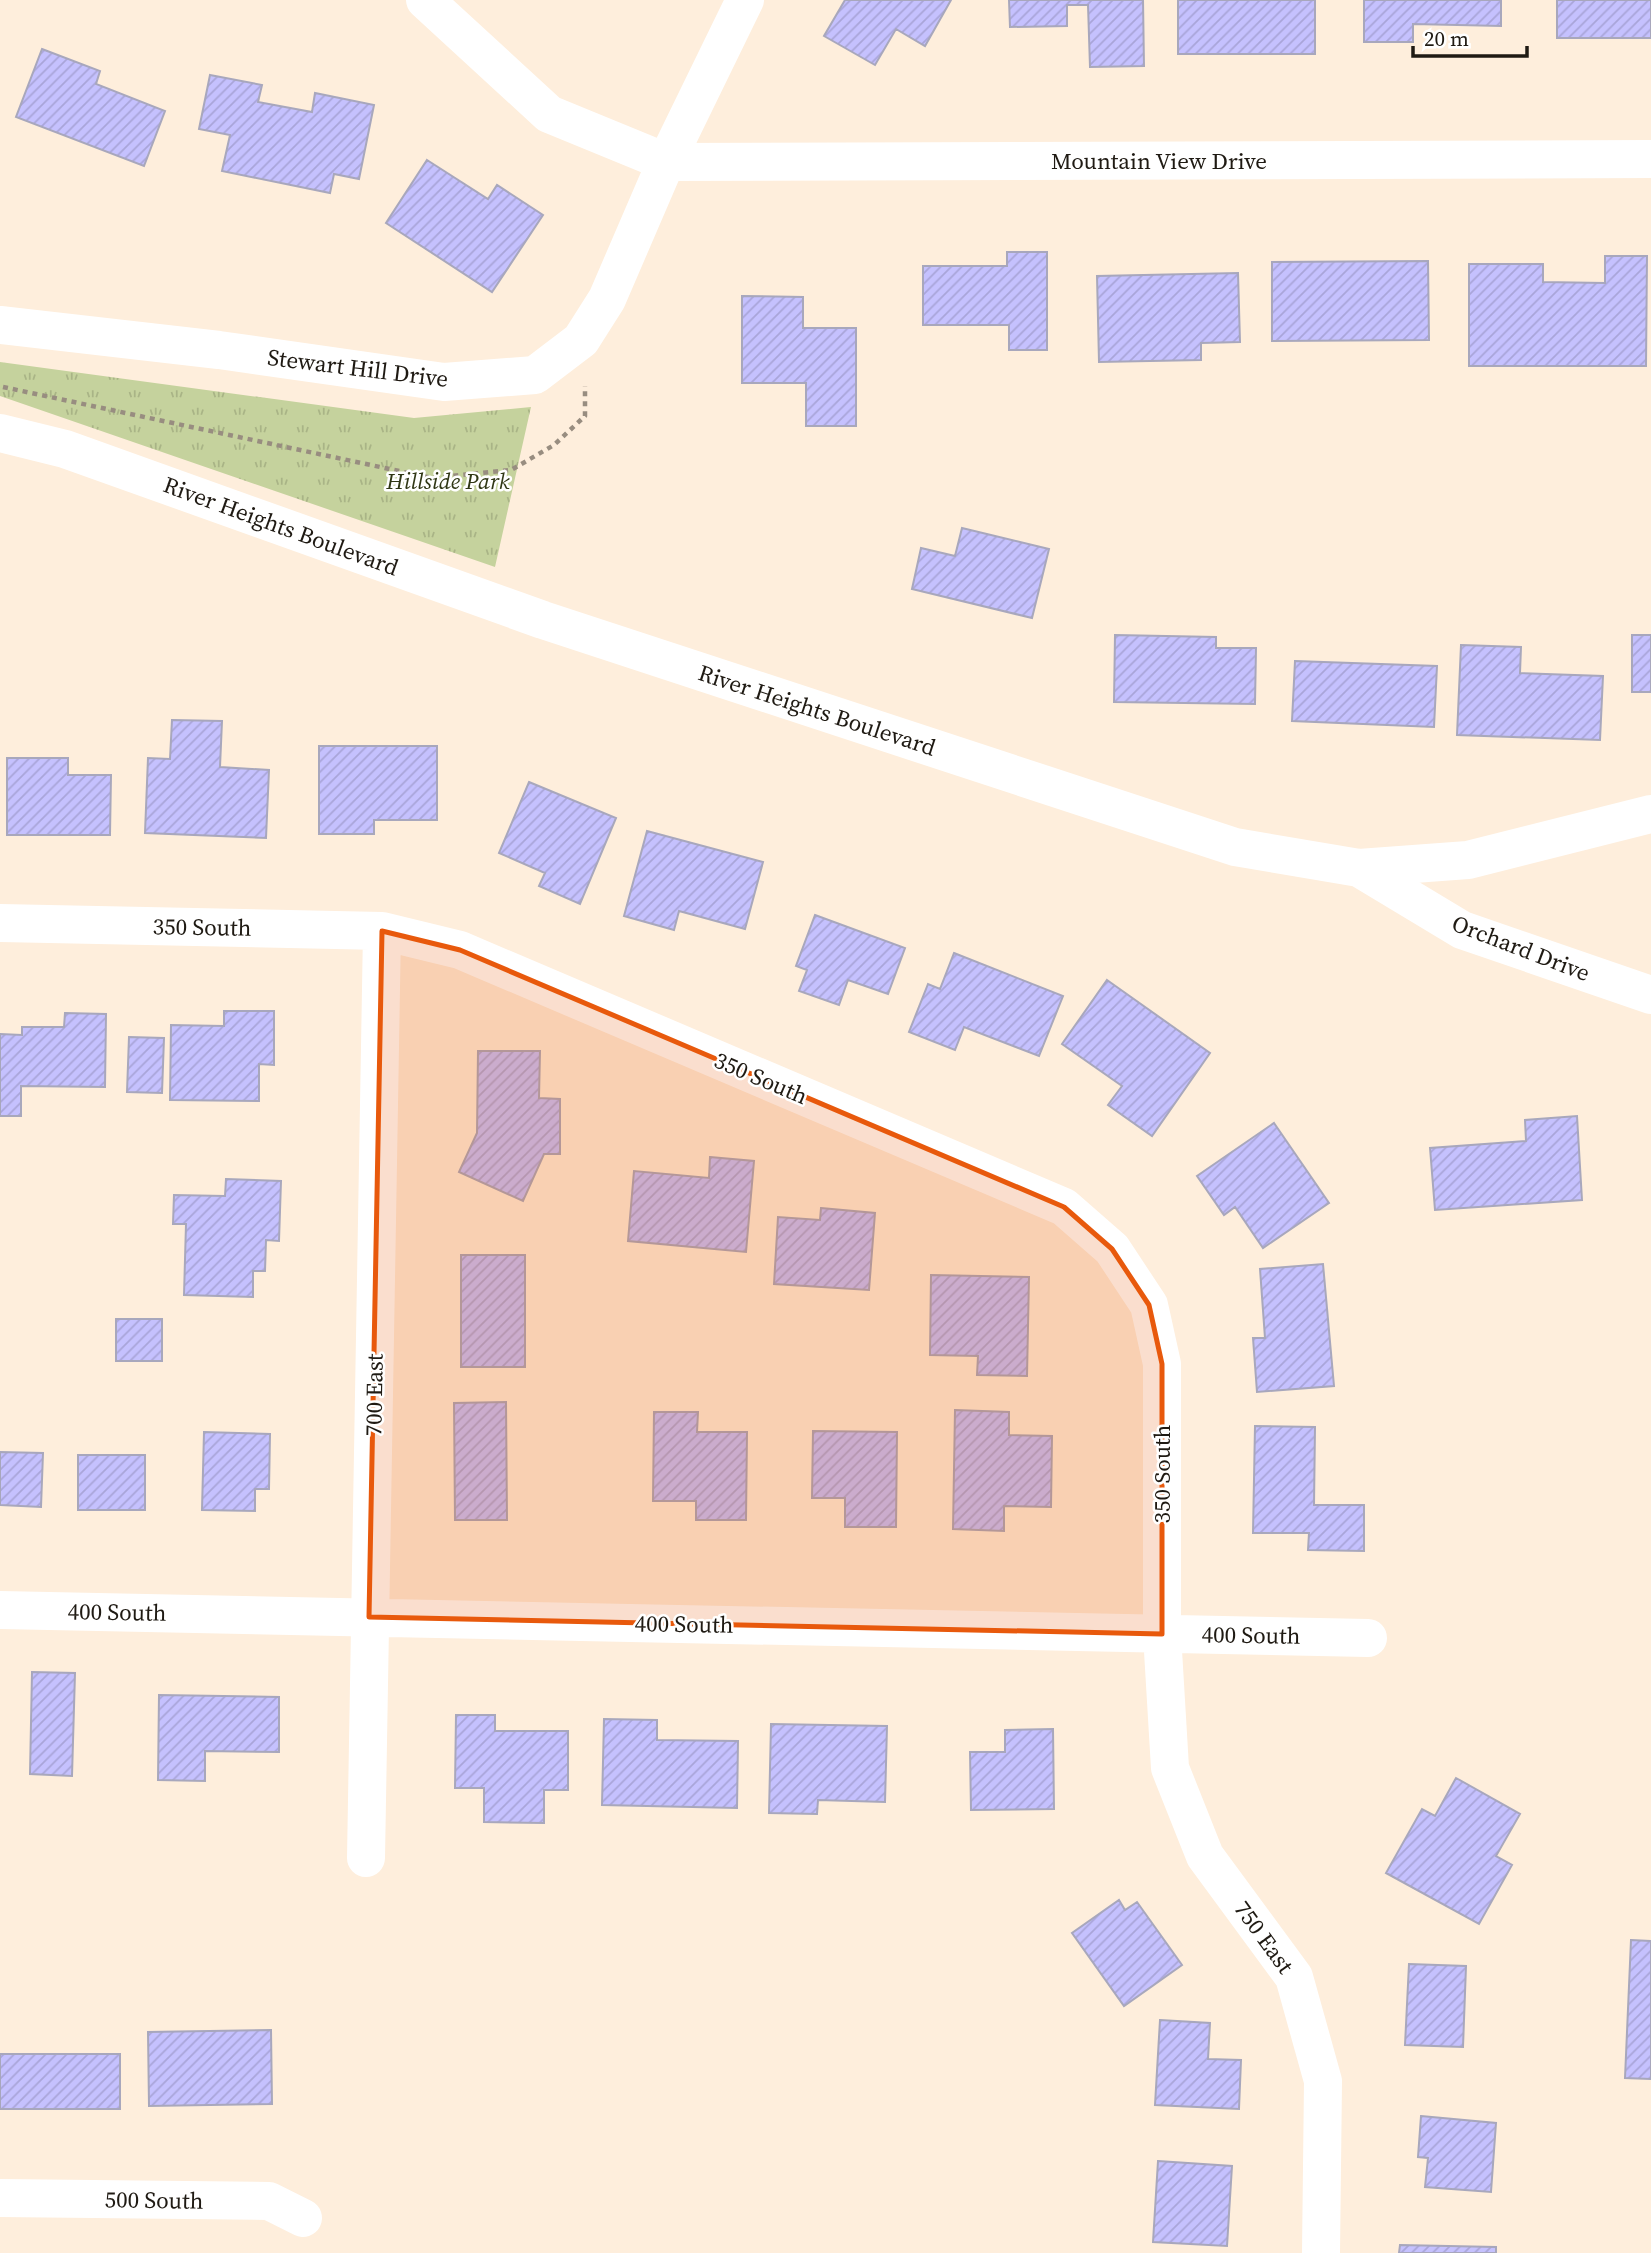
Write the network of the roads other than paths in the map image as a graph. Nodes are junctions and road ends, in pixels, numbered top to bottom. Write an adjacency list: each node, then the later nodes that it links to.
1 (425, 0): 4 (street)
2 (745, 0): 4 (street, Stewart Hill Drive)
3 (1651, 159): 4 (street, Mountain View Drive)
4 (666, 162): 5 (street, Stewart Hill Drive)
5 (0, 325)
6 (0, 433): 8 (street, River Heights Boulevard)
7 (1651, 814): 8 (street, River Heights Boulevard)
8 (1359, 868): 11 (street, Orchard Drive)
9 (0, 923): 10 (street, 350 South)
10 (382, 931): 13 (street, 700 East); 14 (street, 350 South)
11 (1651, 995)
12 (0, 1610): 13 (street, 400 South)
13 (369, 1617): 14 (street, 400 South); 16 (street, 700 East)
14 (1162, 1634): 15 (street, 400 South); 19 (street, 750 East)
15 (1368, 1638)
16 (366, 1858)
17 (0, 2198): 18 (street, 500 South)
18 (303, 2218)
19 (1321, 2253)

